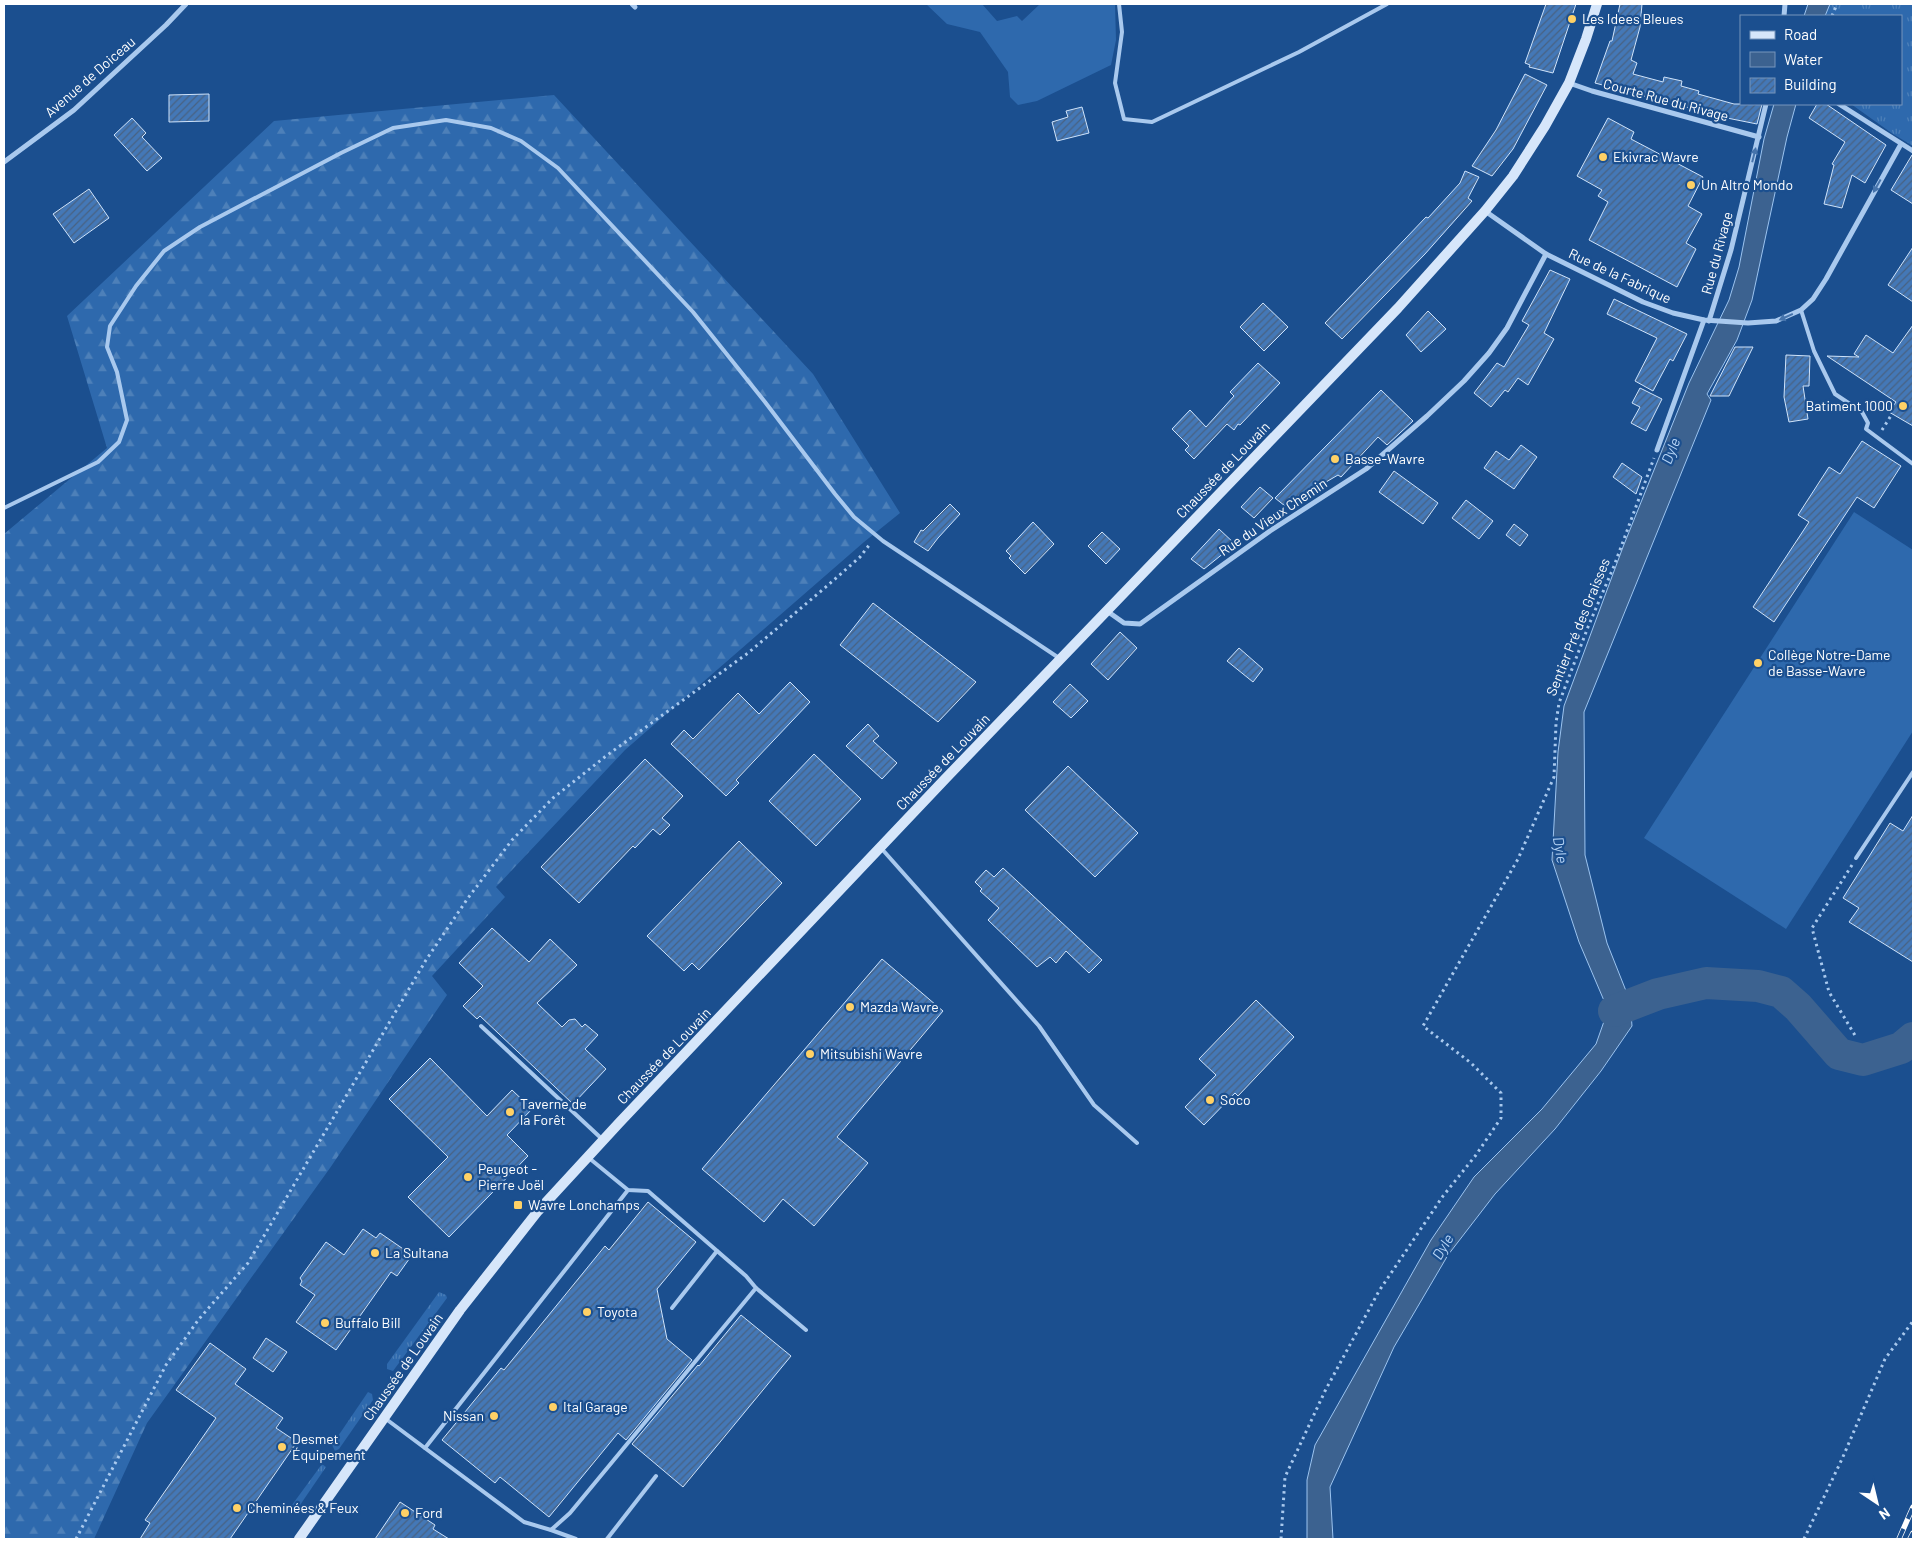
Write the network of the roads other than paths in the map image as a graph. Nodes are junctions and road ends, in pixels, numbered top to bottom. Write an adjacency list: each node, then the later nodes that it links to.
1 (186, 4): 13 (street, Avenue de Doiceau)
2 (640, 4): 6 (lane)
3 (1120, 4): 4 (lane)
4 (1386, 4)
5 (1597, 4): 7 (main road, Chaussée de Louvain)
6 (633, 6)
7 (1569, 83): 10 (street, Courte Rue du Rivage); 14 (main road, Chaussée de Louvain)
8 (1766, 105): 10 (street, Rue du Rivage)
9 (1841, 105): 11 (street)
10 (1759, 137): 17 (street, Rue du Rivage, one-way to 10)
11 (1901, 144): 12 (street); 16 (street, Rue de la Fabrique, one-way to 16)
12 (1913, 151)
13 (4, 162)
14 (1486, 211): 15 (street, Rue de la Fabrique); 21 (main road, Chaussée de Louvain)
15 (1546, 254): 17 (street, Rue de la Fabrique); 21 (street, Rue du Vieux Chemin)
16 (1801, 310): 17 (street, Rue de la Fabrique, one-way to 17); 19 (lane)
17 (1707, 320): 18 (street, Rue du Rivage)
18 (1657, 450)
19 (1913, 464)
20 (4, 508): 22 (lane)
21 (1107, 611): 22 (main road, Chaussée de Louvain)
22 (1061, 659): 24 (main road, Chaussée de Louvain)
23 (1913, 772): 25 (lane)
24 (881, 848): 27 (main road, Chaussée de Louvain); 28 (lane)
25 (1856, 858)
26 (481, 1026): 27 (lane)
27 (604, 1140): 29 (main road, Chaussée de Louvain)
28 (1137, 1144)
29 (588, 1157): 30 (lane); 35 (main road, Chaussée de Louvain)
30 (628, 1190): 31 (lane); 36 (lane)
31 (717, 1251): 32 (lane); 33 (lane)
32 (756, 1288): 34 (lane); 38 (lane)
33 (672, 1308)
34 (806, 1330)
35 (384, 1418): 36 (lane); 39 (main road, Chaussée de Louvain)
36 (425, 1448): 38 (lane)
37 (656, 1476): 41 (lane)
38 (551, 1530): 40 (lane)
39 (299, 1539)
40 (576, 1539)
41 (607, 1539)

